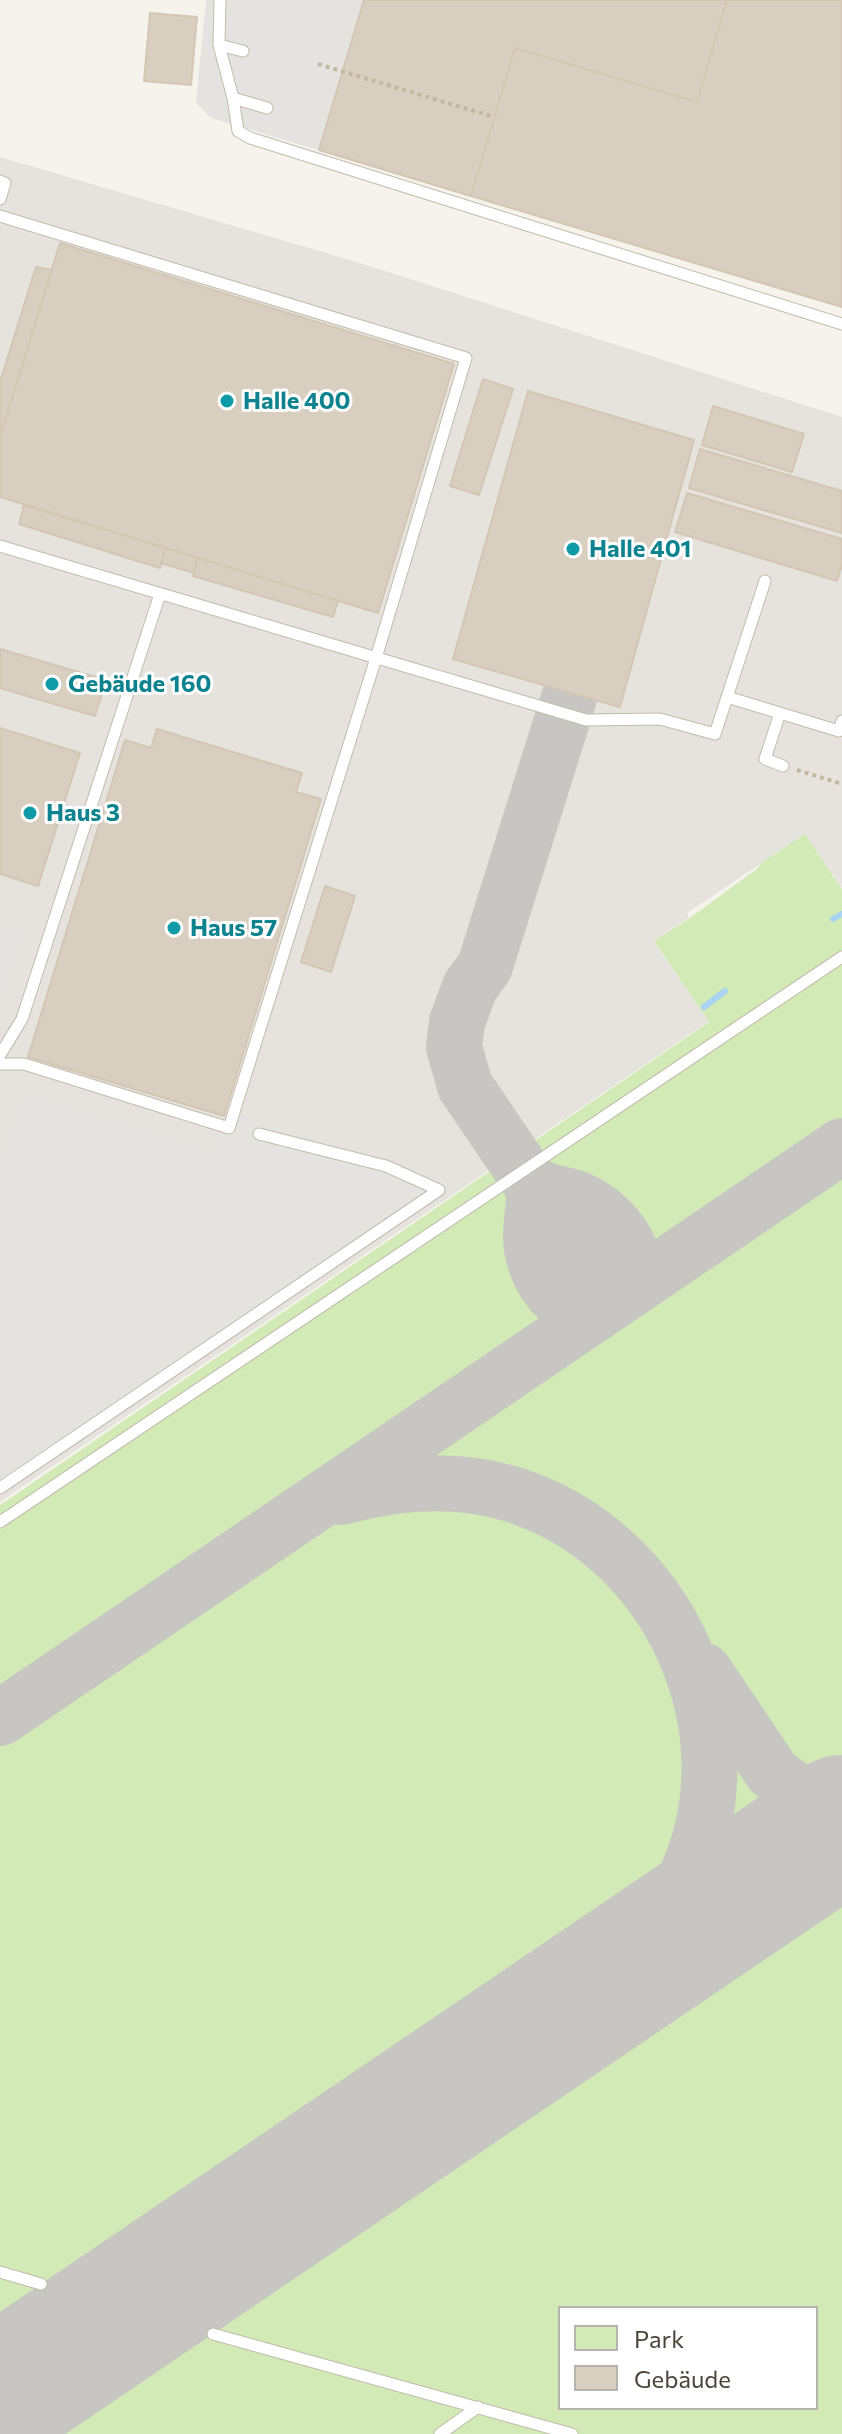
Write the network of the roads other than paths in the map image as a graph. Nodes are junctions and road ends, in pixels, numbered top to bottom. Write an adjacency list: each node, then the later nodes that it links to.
1 (220, 0): 2 (lane)
2 (219, 45): 3 (lane); 4 (lane)
3 (243, 51)
4 (233, 98): 5 (lane); 9 (lane)
5 (267, 108)
6 (0, 181): 7 (lane)
7 (0, 199)
8 (0, 216): 13 (lane)
9 (842, 324)
10 (0, 546): 12 (lane)
11 (765, 581): 14 (lane)
12 (160, 594): 13 (lane); 19 (lane)
13 (376, 658): 14 (lane); 20 (lane)
14 (727, 697): 15 (lane)
15 (780, 713): 16 (lane); 17 (lane)
16 (842, 721)
17 (783, 766)
18 (842, 957): 23 (lane)
19 (0, 1055)
20 (0, 1064)
21 (259, 1134): 22 (lane)
22 (0, 1488)
23 (0, 1522)
24 (0, 2272): 25 (lane)
25 (41, 2284)
26 (213, 2334): 27 (lane)
27 (478, 2407): 28 (lane); 29 (lane)
28 (440, 2434)
29 (572, 2434)

